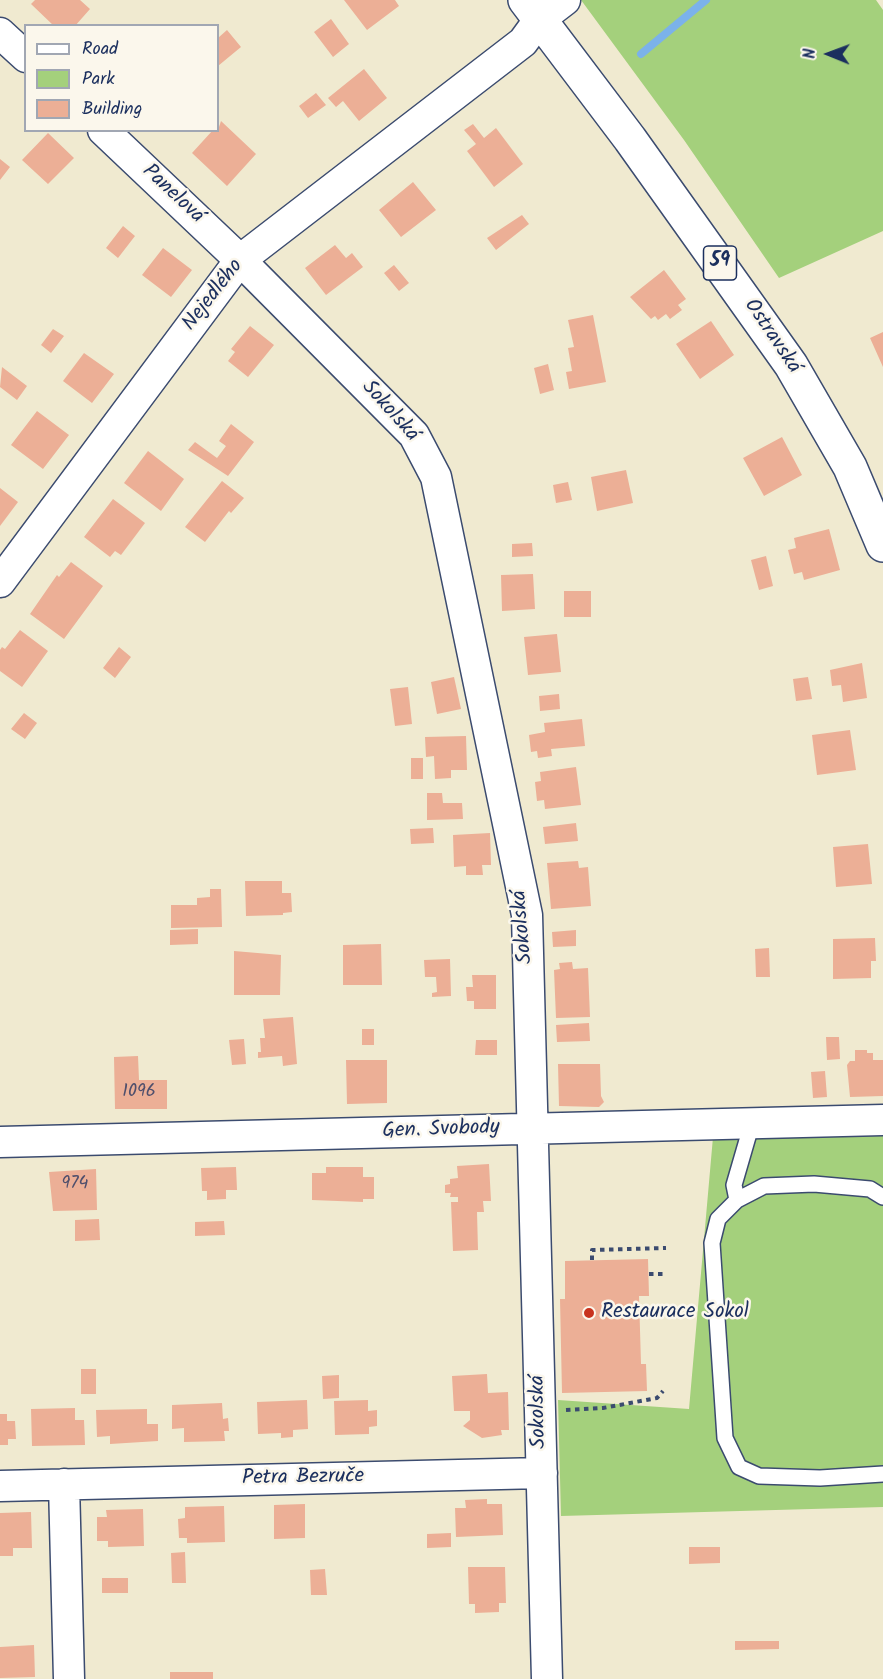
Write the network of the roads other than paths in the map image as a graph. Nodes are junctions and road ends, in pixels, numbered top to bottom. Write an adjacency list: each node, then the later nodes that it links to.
1 (565, 0): 2 (street, Nejedlého)
2 (532, 10): 6 (street, Nejedlého); 7 (main road, Ostravská / 59)
3 (0, 33): 4 (street)
4 (24, 55)
5 (105, 132): 6 (street, Panelová)
6 (240, 260): 8 (street, Nejedlého); 11 (street, Sokolská)
7 (883, 545)
8 (0, 582)
9 (883, 1119): 10 (street, Gen. Svobody)
10 (752, 1123): 11 (street, Gen. Svobody); 14 (lane)
11 (533, 1129): 12 (street, Gen. Svobody); 15 (street, Sokolská)
12 (0, 1142)
13 (883, 1197): 14 (lane)
14 (737, 1200): 16 (lane)
15 (542, 1473): 17 (street, Petra Bezruče); 20 (street, Sokolská)
16 (883, 1474)
17 (64, 1484): 18 (street, Petra Bezruče); 19 (street)
18 (0, 1485)
19 (69, 1679)
20 (547, 1679)

